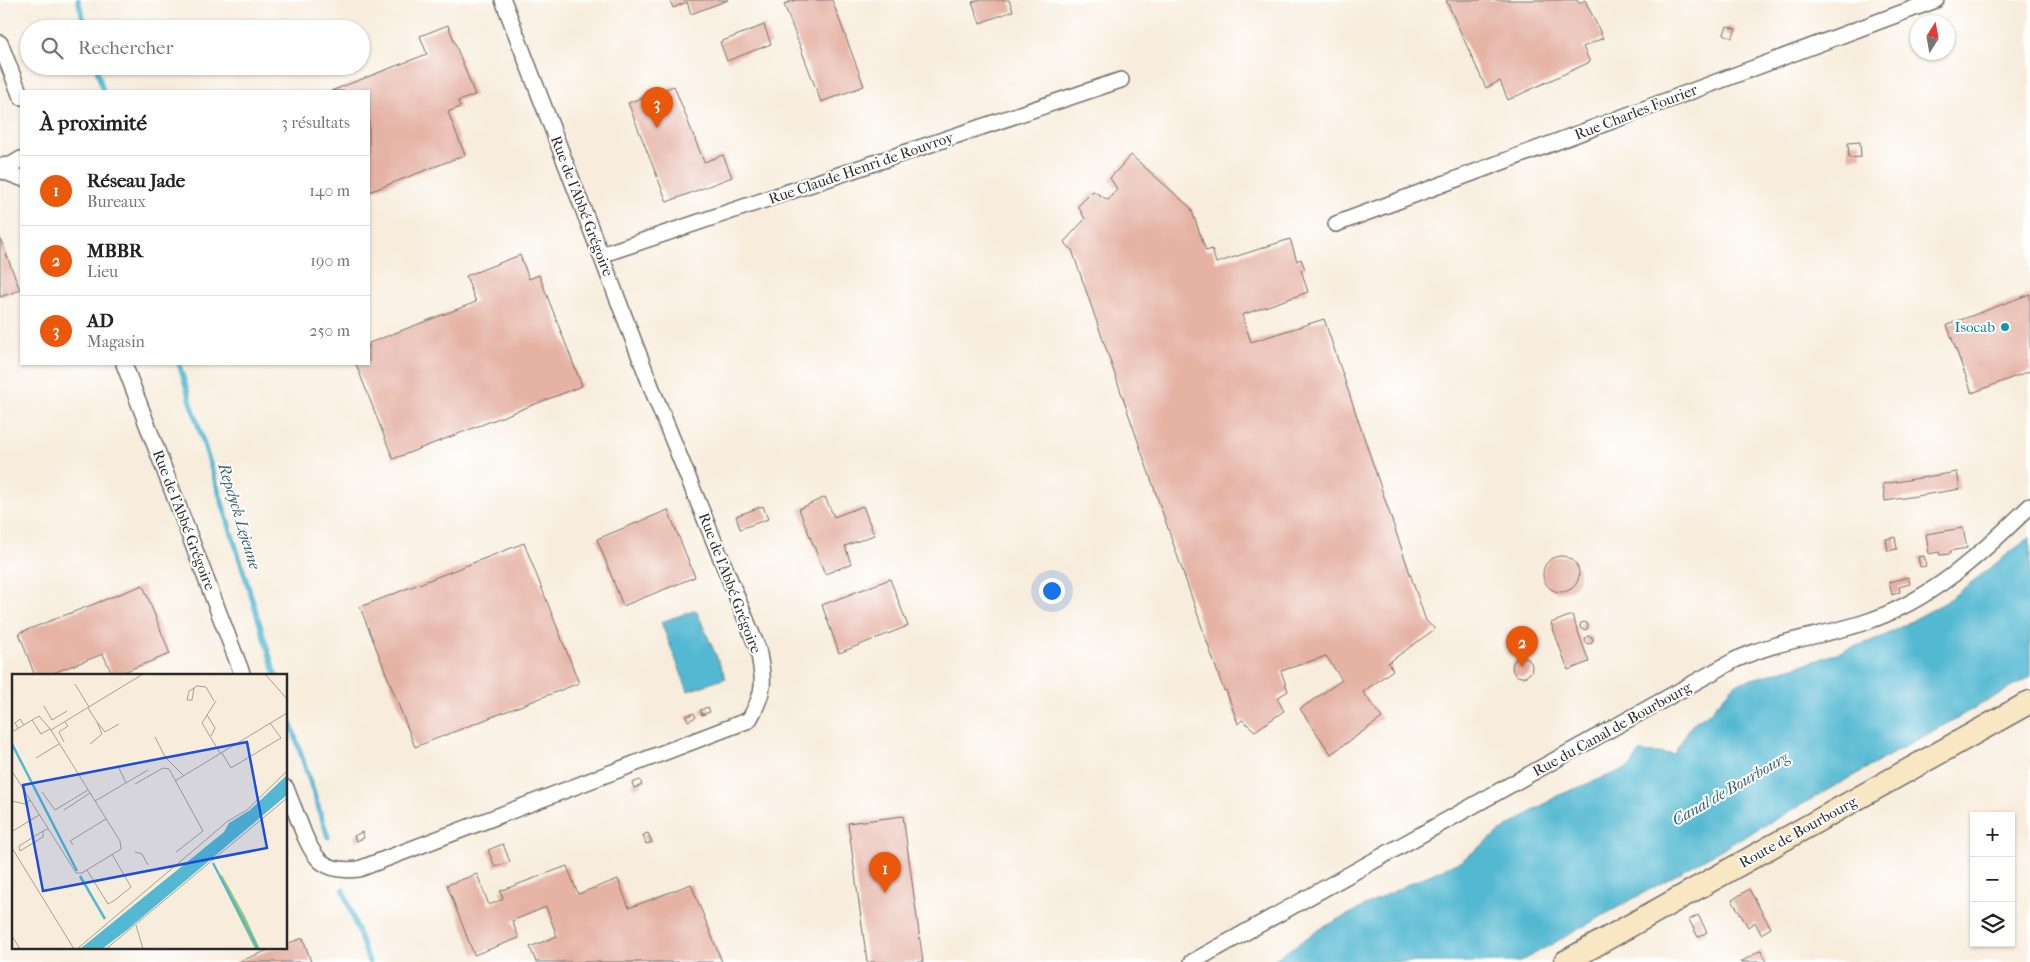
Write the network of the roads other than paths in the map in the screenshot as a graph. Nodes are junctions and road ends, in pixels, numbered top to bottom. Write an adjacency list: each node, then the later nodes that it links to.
1 (503, 0): 10 (street, Rue de l'Abbé Grégoire)
2 (1936, 0): 9 (street, Rue Charles Fourier)
3 (0, 42): 5 (street)
4 (1121, 80): 10 (street, Rue Claude Henri de Rouvroy)
5 (20, 94)
6 (20, 160): 7 (street)
7 (0, 168): 8 (street)
8 (20, 178)
9 (1336, 224)
10 (601, 255): 15 (street, Rue de l'Abbé Grégoire)
11 (124, 365): 13 (street, Rue de l'Abbé Grégoire)
12 (2030, 506): 16 (street, Rue du Canal de Bourbourg)
13 (242, 674)
14 (2030, 702): 17 (main road, Route de Bourbourg)
15 (288, 793)
16 (1192, 962)
17 (1565, 962)

